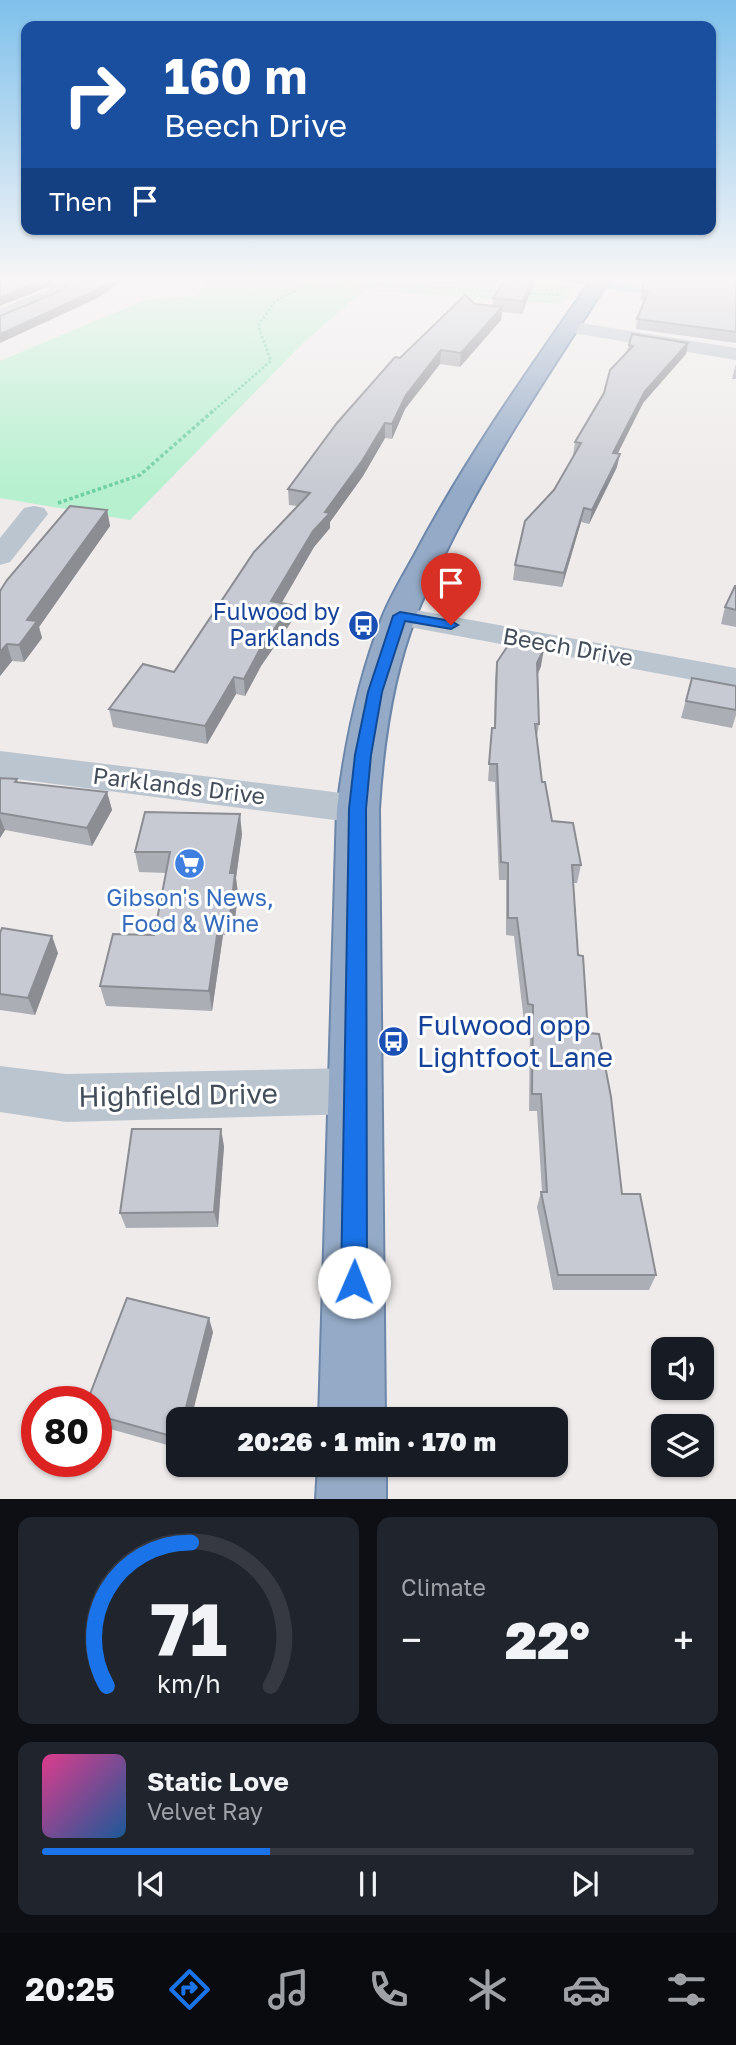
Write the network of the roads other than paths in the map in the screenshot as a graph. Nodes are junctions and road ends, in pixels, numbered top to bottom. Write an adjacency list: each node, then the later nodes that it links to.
1 (553, 349): 6 (highway)
2 (700, 349): 3 (street)
3 (736, 355)
4 (34, 514): 5 (street)
5 (0, 555)
6 (400, 616): 7 (street, Beech Drive); 9 (highway)
7 (736, 678)
8 (0, 764): 9 (street, Parklands Drive)
9 (358, 809): 11 (highway)
10 (0, 1089): 11 (street, Highfield Drive)
11 (356, 1091): 12 (highway)
12 (352, 1407)
13 (352, 1477): 14 (highway)
14 (351, 1499)

